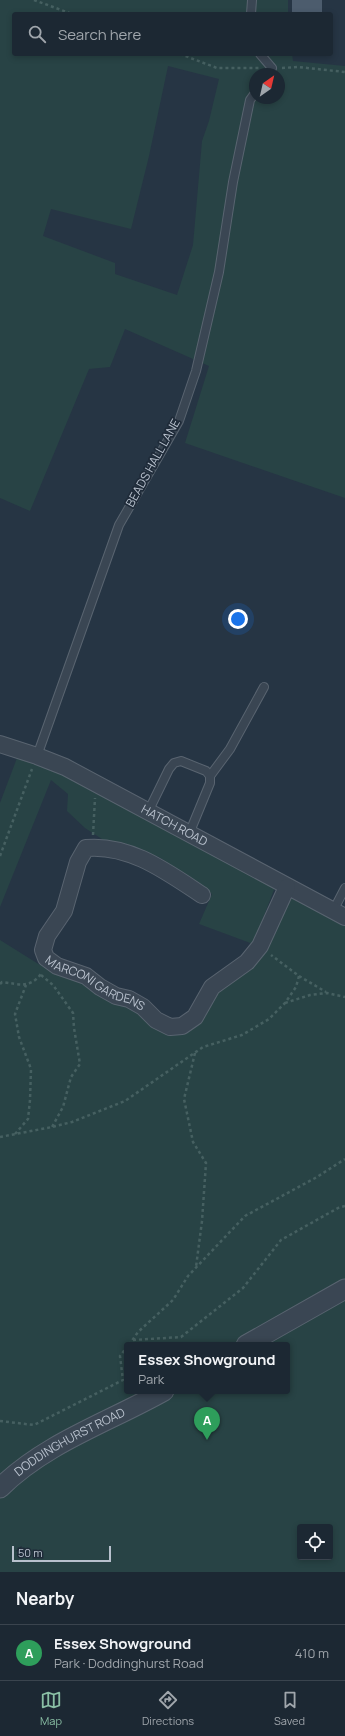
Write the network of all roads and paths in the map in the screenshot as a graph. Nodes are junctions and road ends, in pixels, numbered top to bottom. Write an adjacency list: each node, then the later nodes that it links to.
1 (34, 0): 3 (path)
2 (252, 0): 4 (lane)
3 (67, 12)
4 (252, 12)
5 (185, 56): 9 (path)
6 (261, 56): 7 (lane)
7 (268, 68)
8 (285, 69): 10 (path)
9 (249, 70)
10 (345, 72)
11 (249, 104): 14 (lane, BEADS HALL LANE)
12 (264, 687): 15 (lane)
13 (0, 744): 14 (street, HATCH ROAD)
14 (37, 756): 17 (street, HATCH ROAD); 20 (path)
15 (210, 776): 17 (lane); 18 (lane)
16 (96, 793): 19 (path)
17 (148, 812): 18 (street, HATCH ROAD)
18 (189, 834): 21 (street, HATCH ROAD)
19 (92, 848): 23 (street); 26 (street, MARCONI GARDENS)
20 (0, 856)
21 (287, 887): 24 (street, HATCH ROAD); 25 (street, MARCONI GARDENS)
22 (345, 888): 24 (lane)
23 (202, 895)
24 (339, 914)
25 (260, 946): 26 (street, MARCONI GARDENS); 28 (path)
26 (51, 961): 27 (path)
27 (41, 975): 30 (path); 35 (path)
28 (299, 976): 31 (path); 33 (path)
29 (0, 984): 30 (path)
30 (26, 985): 36 (path)
31 (327, 993): 32 (path); 33 (path)
32 (345, 997)
33 (285, 1003): 34 (path)
34 (195, 1053): 35 (path); 40 (path)
35 (52, 1127): 36 (path)
36 (14, 1134): 37 (path)
37 (0, 1137)
38 (345, 1159): 40 (path)
39 (345, 1206): 42 (path)
40 (196, 1268): 42 (path)
41 (345, 1289): 43 (street)
42 (133, 1340)
43 (251, 1342)
44 (124, 1351): 46 (path)
45 (158, 1394): 47 (street, DODDINGHURST ROAD)
46 (0, 1421)
47 (0, 1488)

